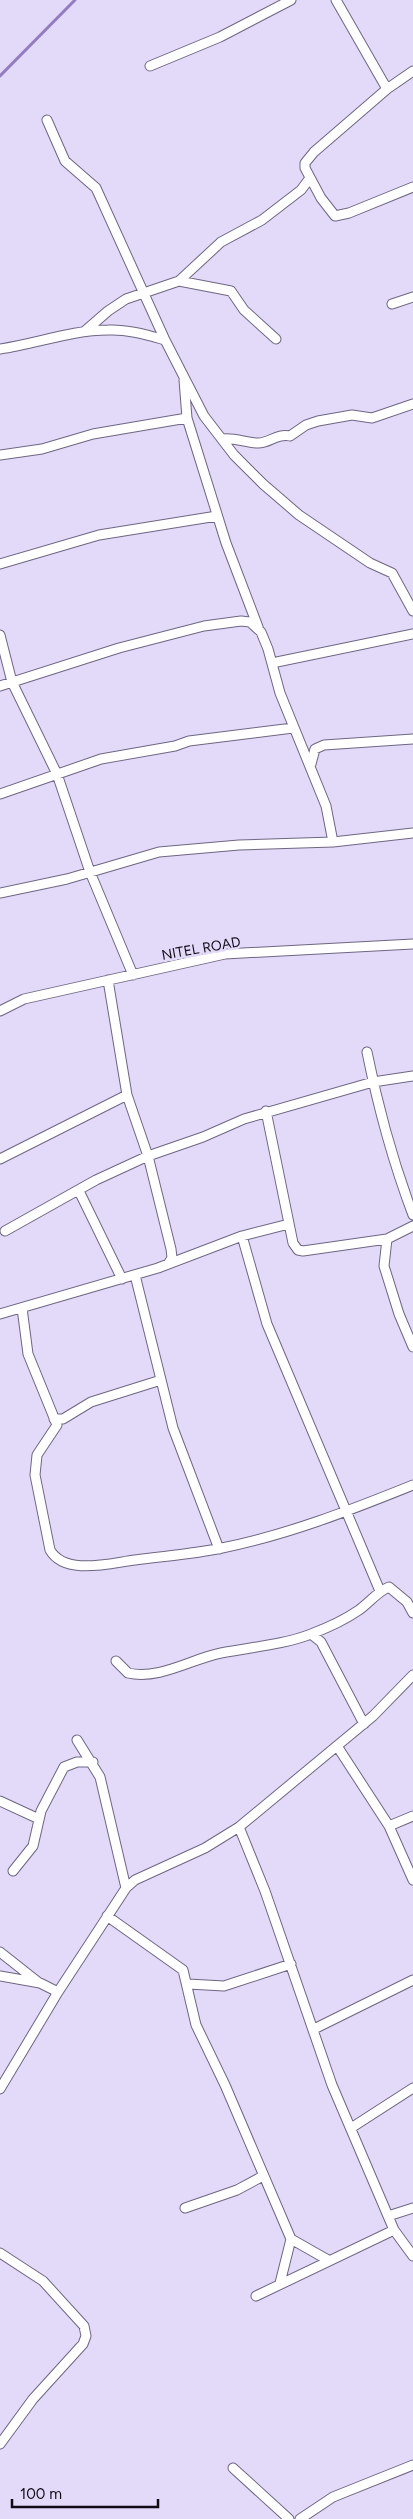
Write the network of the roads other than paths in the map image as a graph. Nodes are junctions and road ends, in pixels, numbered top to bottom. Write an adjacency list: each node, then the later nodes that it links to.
1 (290, 0): 3 (street)
2 (336, 0): 5 (street)
3 (150, 66)
4 (413, 71): 5 (street)
5 (387, 89): 7 (street)
6 (47, 120): 10 (street)
7 (310, 178): 8 (street); 9 (street)
8 (413, 187)
9 (179, 281): 10 (street); 14 (street)
10 (143, 293): 13 (street); 15 (street)
11 (413, 297): 12 (street)
12 (392, 304)
13 (85, 331): 15 (street); 16 (street)
14 (276, 339)
15 (165, 340): 17 (street)
16 (0, 349)
17 (184, 375): 19 (street); 20 (street)
18 (413, 404): 20 (street)
19 (187, 418): 21 (street); 22 (street)
20 (222, 439): 24 (street)
21 (0, 455)
22 (217, 516): 23 (street); 25 (street)
23 (0, 564)
24 (413, 611)
25 (261, 632): 28 (street); 29 (street)
26 (413, 634): 28 (street)
27 (0, 635): 29 (street)
28 (272, 663): 31 (street)
29 (12, 682): 30 (street); 34 (street)
30 (0, 686)
31 (293, 728): 33 (street); 34 (street)
32 (413, 739): 33 (street)
33 (310, 764): 37 (street)
34 (57, 774): 35 (street); 38 (street)
35 (0, 794)
36 (413, 833): 37 (street)
37 (334, 842): 38 (street)
38 (90, 872): 39 (street); 41 (street)
39 (0, 893)
40 (413, 944): 41 (street, NITEL ROAD)
41 (133, 975): 42 (street, NITEL ROAD)
42 (108, 980): 43 (street, NITEL ROAD); 47 (street)
43 (0, 1010)
44 (367, 1052): 46 (street)
45 (413, 1076): 46 (street)
46 (373, 1082): 48 (street); 52 (street)
47 (126, 1095): 49 (street); 50 (street)
48 (266, 1111): 49 (street); 53 (street)
49 (148, 1156): 51 (street); 58 (street)
50 (0, 1159)
51 (79, 1191): 55 (street); 60 (street)
52 (413, 1215)
53 (289, 1224): 56 (street); 57 (street)
54 (413, 1226): 57 (street)
55 (5, 1231)
56 (242, 1236): 58 (street); 67 (street)
57 (387, 1238): 63 (street)
58 (168, 1264): 59 (street)
59 (135, 1275): 60 (street); 64 (street)
60 (122, 1279): 61 (street)
61 (22, 1308): 62 (street); 65 (street)
62 (0, 1314)
63 (413, 1347)
64 (161, 1380): 65 (street); 68 (street)
65 (54, 1419): 68 (street)
66 (413, 1485): 67 (street)
67 (347, 1512): 68 (street); 69 (street)
68 (219, 1549)
69 (380, 1591): 70 (street); 71 (street)
70 (413, 1613)
71 (311, 1634): 72 (street); 74 (street)
72 (116, 1661)
73 (413, 1675): 74 (street)
74 (364, 1724): 76 (street)
75 (77, 1740): 77 (street)
76 (337, 1746): 81 (street); 82 (street)
77 (93, 1762): 80 (street); 85 (street)
78 (0, 1801): 80 (street)
79 (413, 1816): 81 (street)
80 (39, 1819): 83 (street)
81 (389, 1826): 84 (street)
82 (239, 1827): 85 (street); 88 (street)
83 (13, 1871)
84 (413, 1880)
85 (126, 1888): 86 (street)
86 (107, 1916): 92 (street); 93 (street)
87 (0, 1952): 91 (street)
88 (291, 1964): 92 (street); 94 (street)
89 (0, 1976): 91 (street)
90 (413, 1980): 94 (street)
91 (40, 1983): 93 (street)
92 (188, 1984): 98 (street)
93 (58, 1992): 96 (street)
94 (314, 2029): 97 (street)
95 (413, 2088): 97 (street)
96 (0, 2089)
97 (351, 2128): 101 (street)
98 (262, 2176): 99 (street); 103 (street)
99 (185, 2208)
100 (413, 2208): 101 (street)
101 (388, 2216): 102 (street)
102 (394, 2230): 105 (street); 106 (street)
103 (291, 2239): 106 (street); 107 (street)
104 (0, 2253): 109 (street)
105 (413, 2256)
106 (328, 2260): 107 (street)
107 (280, 2283): 108 (street)
108 (256, 2296)
109 (0, 2444)
110 (413, 2466): 113 (street)
111 (233, 2468): 112 (street)
112 (289, 2519)
113 (300, 2519)

